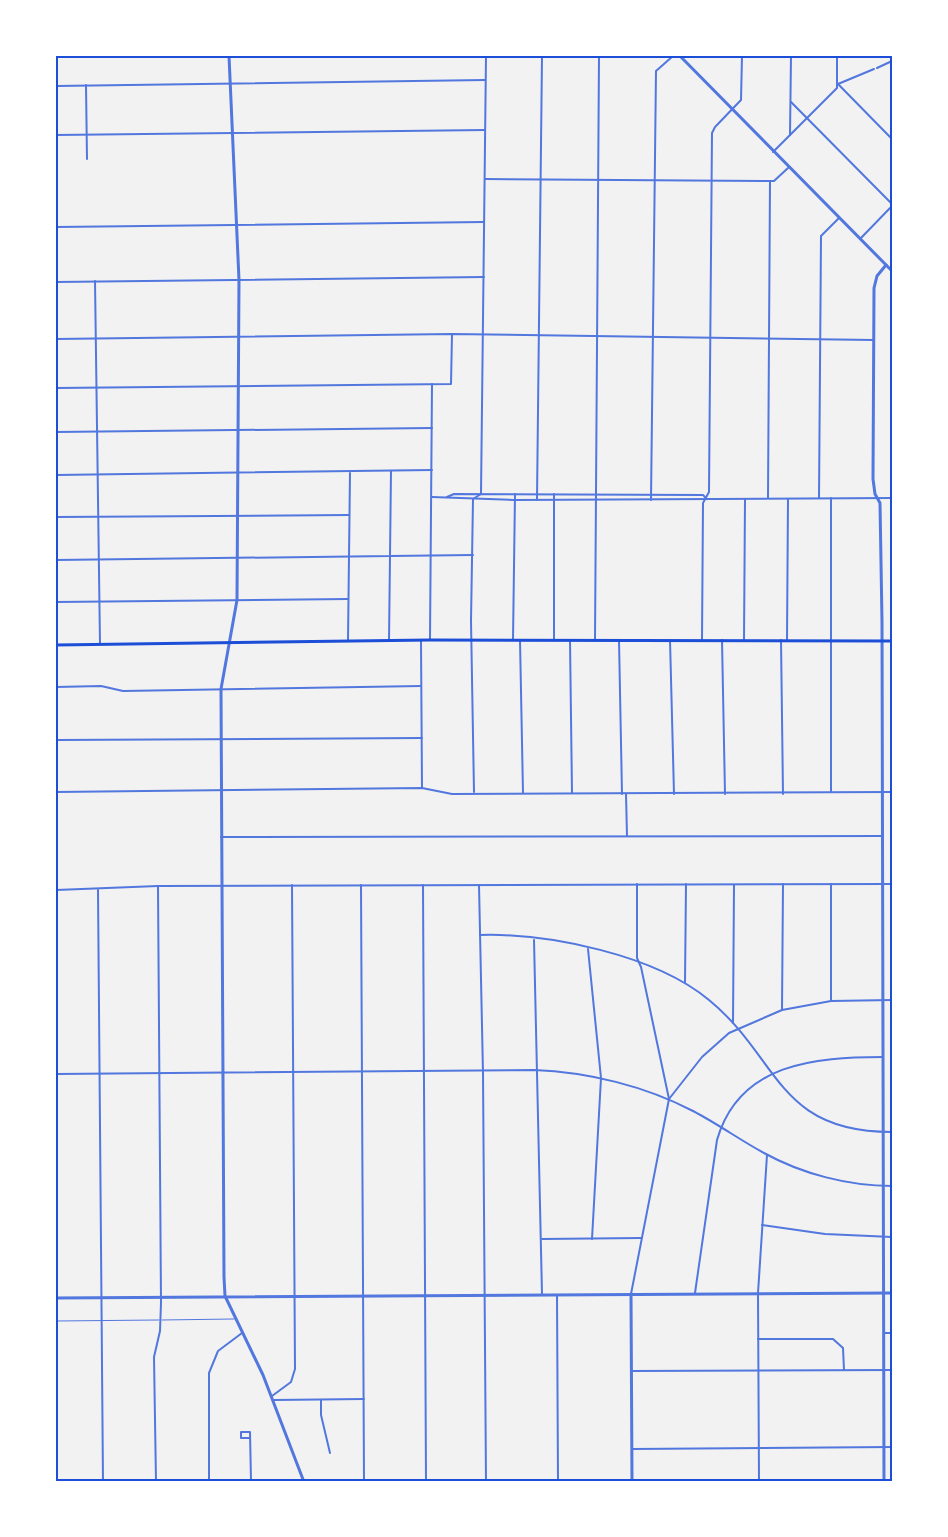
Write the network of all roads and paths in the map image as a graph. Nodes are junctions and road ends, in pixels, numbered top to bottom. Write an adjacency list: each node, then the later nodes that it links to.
1 (229, 56): 12 (street)
2 (486, 56): 11 (street)
3 (542, 56): 29 (street)
4 (599, 56): 30 (street)
5 (673, 56): 31 (street)
6 (680, 56): 17 (street)
7 (742, 56): 17 (street)
8 (791, 56): 16 (street)
9 (837, 56): 13 (street)
10 (892, 62): 13 (street)
11 (486, 80): 12 (street); 19 (street)
12 (229, 84): 14 (street); 20 (street)
13 (838, 84): 18 (street); 24 (street)
14 (86, 85): 15 (street); 22 (street)
15 (56, 86)
16 (791, 102): 18 (street); 23 (street)
17 (732, 110): 25 (street); 32 (street)
18 (807, 118): 23 (street); 34 (street)
19 (485, 130): 20 (street); 28 (street)
20 (231, 133): 22 (street); 37 (street)
21 (56, 135): 22 (street)
22 (86, 135): 26 (street)
23 (790, 135): 25 (street)
24 (892, 139)
25 (773, 152): 27 (street)
26 (87, 159)
27 (788, 168): 33 (street); 35 (street)
28 (485, 178): 29 (street); 36 (street)
29 (541, 179): 30 (street); 49 (street)
30 (598, 180): 31 (street); 50 (street)
31 (655, 180): 32 (street); 51 (street)
32 (712, 181): 33 (street); 52 (street)
33 (770, 181): 55 (street)
34 (892, 205): 39 (street)
35 (839, 218): 39 (street); 56 (street)
36 (484, 222): 37 (street); 42 (street)
37 (236, 225): 38 (street); 43 (street)
38 (56, 227)
39 (860, 239): 40 (street)
40 (886, 265): 41 (street); 57 (street)
41 (892, 271)
42 (484, 277): 43 (street); 47 (street)
43 (239, 280): 44 (street); 48 (street)
44 (95, 281): 45 (street); 54 (street)
45 (56, 282)
46 (452, 334): 47 (street); 48 (street); 58 (street)
47 (483, 335): 49 (street); 72 (street)
48 (239, 337): 54 (street); 59 (street)
49 (539, 337): 50 (street); 74 (street)
50 (596, 337): 51 (street); 76 (street)
51 (653, 338): 52 (street); 77 (street)
52 (710, 338): 55 (street); 80 (street)
53 (56, 339): 54 (street)
54 (96, 339): 61 (street)
55 (769, 339): 56 (street); 82 (street)
56 (820, 339): 57 (street); 84 (street)
57 (874, 339): 86 (street)
58 (432, 384): 59 (street); 62 (street)
59 (239, 386): 61 (street); 63 (street)
60 (56, 388): 61 (street)
61 (97, 388): 65 (street)
62 (432, 428): 63 (street); 66 (street)
63 (238, 430): 65 (street); 69 (street)
64 (56, 432): 65 (street)
65 (97, 432): 70 (street)
66 (432, 470): 67 (street); 78 (street)
67 (391, 471): 68 (street); 101 (street)
68 (350, 472): 69 (street); 95 (street)
69 (238, 473): 70 (street); 94 (street)
70 (98, 474): 71 (street); 97 (street)
71 (56, 475)
72 (481, 494): 73 (street); 79 (street); 88 (street)
73 (514, 494): 74 (street); 90 (street)
74 (537, 494): 75 (street); 91 (street)
75 (554, 494): 76 (street); 92 (street)
76 (595, 494): 77 (street); 89 (street)
77 (651, 494): 80 (street); 93 (street)
78 (432, 497): 79 (street); 98 (street)
79 (446, 497): 88 (street)
80 (706, 498): 81 (street); 93 (street); 120 (street)
81 (745, 498): 82 (street); 122 (street)
82 (768, 498): 83 (street)
83 (788, 498): 84 (street); 124 (street)
84 (819, 498): 85 (street)
85 (831, 498): 86 (street); 125 (street)
86 (878, 498): 87 (street); 126 (street)
87 (892, 498)
88 (473, 499): 90 (street); 99 (street)
89 (595, 499): 92 (street); 93 (street); 117 (street)
90 (514, 500): 91 (street); 113 (street)
91 (537, 500): 92 (street)
92 (554, 500): 115 (street)
93 (651, 500)
94 (238, 515): 95 (street); 97 (street); 102 (street)
95 (349, 515): 100 (street)
96 (56, 517): 97 (street)
97 (98, 517): 103 (street)
98 (431, 555): 99 (street); 101 (street); 111 (street)
99 (473, 555): 112 (street)
100 (348, 556): 101 (street); 102 (street); 105 (street)
101 (390, 556): 109 (street)
102 (238, 558): 103 (street); 106 (street)
103 (99, 559): 104 (street); 108 (street)
104 (56, 560)
105 (348, 599): 106 (street); 128 (street)
106 (237, 600): 108 (street); 129 (street)
107 (56, 602): 108 (street)
108 (100, 602): 130 (street)
109 (389, 640): 110 (main road); 128 (main road)
110 (421, 640): 111 (main road); 133 (street)
111 (430, 640): 112 (main road)
112 (471, 640): 113 (main road); 145 (street)
113 (513, 640): 114 (main road)
114 (520, 640): 115 (main road); 142 (street)
115 (554, 640): 116 (main road)
116 (570, 640): 117 (main road); 143 (street)
117 (595, 640): 118 (main road)
118 (619, 640): 119 (main road); 146 (street)
119 (670, 640): 120 (main road); 148 (street)
120 (702, 640): 121 (main road)
121 (722, 640): 122 (main road); 149 (street)
122 (744, 640): 123 (main road)
123 (781, 640): 124 (main road); 150 (street)
124 (787, 640): 125 (main road)
125 (830, 640): 126 (main road); 151 (street)
126 (882, 640): 127 (main road); 144 (street)
127 (892, 640)
128 (348, 641): 129 (main road)
129 (229, 642): 130 (main road); 134 (street)
130 (100, 644): 131 (main road)
131 (56, 645)
132 (56, 687): 134 (street)
133 (421, 687): 134 (street); 135 (street)
134 (221, 689): 137 (street)
135 (422, 738): 137 (street); 138 (street)
136 (56, 740): 137 (street)
137 (220, 740): 139 (street)
138 (422, 788): 139 (street); 145 (street)
139 (221, 791): 140 (street); 154 (street)
140 (56, 792)
141 (892, 792): 144 (street)
142 (524, 793): 143 (street); 145 (street)
143 (572, 793): 146 (street)
144 (883, 793): 151 (street); 153 (street)
145 (474, 794)
146 (622, 794): 147 (street)
147 (626, 794): 148 (street); 152 (street)
148 (674, 794): 149 (street)
149 (724, 794): 150 (street)
150 (783, 794): 151 (street)
151 (831, 794)
152 (627, 836): 153 (street); 154 (street)
153 (884, 836): 160 (street)
154 (221, 837): 162 (street)
155 (637, 884): 156 (street); 166 (street); 173 (street)
156 (686, 884): 157 (street); 174 (street)
157 (734, 884): 158 (street); 179 (street)
158 (783, 884): 159 (street); 178 (street)
159 (831, 884): 160 (street); 177 (street)
160 (884, 884): 161 (street); 175 (street)
161 (892, 884)
162 (221, 885): 163 (street); 167 (street); 188 (street)
163 (292, 885): 164 (street); 184 (street)
164 (361, 885): 165 (street); 185 (street)
165 (423, 885): 166 (street); 186 (street)
166 (478, 885): 170 (street)
167 (158, 886): 169 (street); 187 (street)
168 (56, 890): 169 (street)
169 (98, 890): 189 (street)
170 (479, 935): 171 (street); 182 (street)
171 (534, 939): 172 (street); 183 (street)
172 (588, 948): 173 (street); 192 (street)
173 (638, 961): 174 (street); 193 (street)
174 (685, 982): 179 (street)
175 (884, 1000): 176 (street); 177 (street); 181 (street)
176 (892, 1000)
177 (831, 1001): 178 (street)
178 (782, 1010): 180 (street)
179 (733, 1023): 180 (street)
180 (738, 1029): 191 (street); 193 (street)
181 (884, 1057): 191 (street); 195 (street)
182 (483, 1070): 183 (street); 186 (street); 214 (street)
183 (537, 1070): 192 (street); 204 (street)
184 (293, 1071): 185 (street); 188 (street); 216 (street)
185 (362, 1071): 186 (street); 217 (street)
186 (424, 1071): 213 (street)
187 (159, 1072): 188 (street); 189 (street); 219 (street)
188 (222, 1072): 215 (street)
189 (99, 1073): 190 (street); 218 (street)
190 (56, 1074)
191 (771, 1074): 194 (street); 195 (street)
192 (601, 1078): 193 (street); 205 (street)
193 (669, 1099): 194 (street); 203 (street)
194 (721, 1128): 197 (street); 206 (street)
195 (884, 1132): 196 (street); 198 (street)
196 (892, 1132)
197 (767, 1155): 198 (street); 200 (street)
198 (884, 1186): 199 (street); 201 (street)
199 (892, 1186)
200 (762, 1225): 201 (street); 207 (street)
201 (884, 1237): 202 (street); 208 (street)
202 (892, 1237)
203 (641, 1238): 205 (street); 212 (street)
204 (541, 1239): 205 (street); 210 (street)
205 (592, 1239)
206 (695, 1293): 207 (street); 212 (street)
207 (758, 1293): 208 (street); 228 (street)
208 (884, 1293): 209 (street); 226 (street)
209 (892, 1293)
210 (542, 1294): 211 (street); 214 (street)
211 (557, 1294): 212 (street); 251 (street)
212 (631, 1294): 233 (street)
213 (425, 1295): 214 (street); 217 (street); 249 (street)
214 (485, 1295): 250 (street)
215 (225, 1296): 216 (street); 219 (street); 221 (street)
216 (295, 1296): 217 (street); 234 (street)
217 (363, 1296): 235 (street)
218 (101, 1297): 219 (street); 220 (street); 224 (street)
219 (160, 1297): 222 (street)
220 (56, 1298)
221 (235, 1319): 222 (lane); 225 (street)
222 (160, 1320): 224 (lane); 244 (street)
223 (56, 1321): 224 (lane)
224 (101, 1321): 243 (street)
225 (242, 1333): 234 (street); 245 (street)
226 (884, 1333): 227 (street); 231 (street)
227 (892, 1333)
228 (759, 1339): 229 (street); 230 (street)
229 (759, 1370): 230 (street); 233 (street); 240 (street)
230 (844, 1370): 231 (street)
231 (884, 1370): 232 (street); 238 (street)
232 (892, 1370)
233 (631, 1371): 241 (street)
234 (272, 1398): 236 (street); 247 (street)
235 (364, 1399): 236 (street); 248 (street)
236 (321, 1400): 242 (street)
237 (250, 1438): 246 (street)
238 (884, 1447): 239 (street); 240 (street); 254 (street)
239 (892, 1447)
240 (759, 1448): 241 (street); 253 (street)
241 (632, 1449): 252 (street)
242 (330, 1453)
243 (103, 1482)
244 (156, 1482)
245 (209, 1482)
246 (251, 1482)
247 (304, 1482)
248 (364, 1482)
249 (426, 1482)
250 (486, 1482)
251 (558, 1482)
252 (632, 1482)
253 (759, 1482)
254 (884, 1482)

